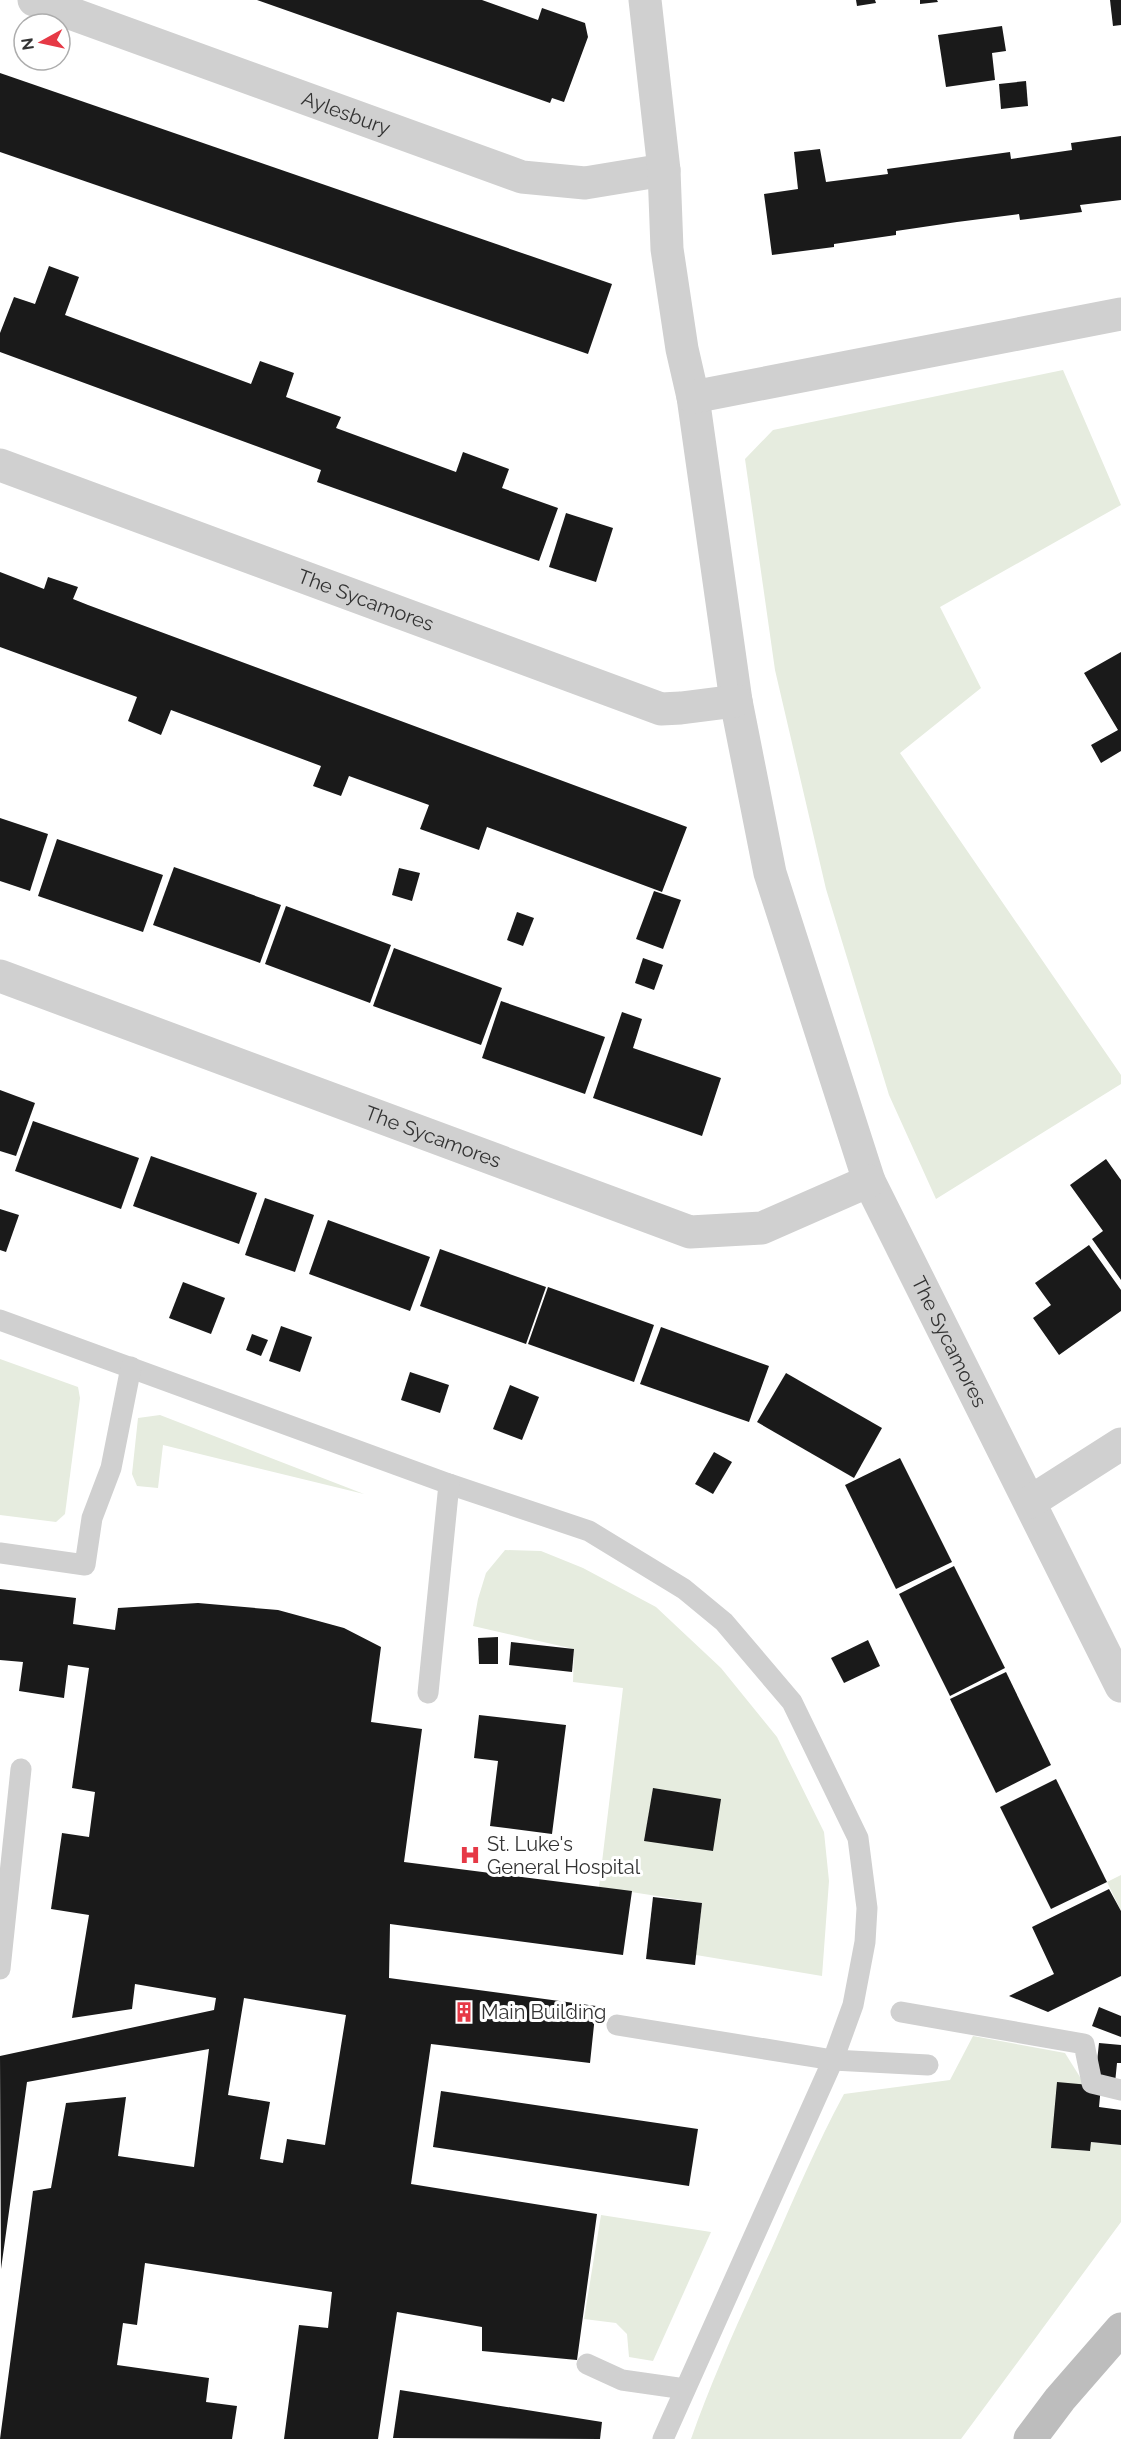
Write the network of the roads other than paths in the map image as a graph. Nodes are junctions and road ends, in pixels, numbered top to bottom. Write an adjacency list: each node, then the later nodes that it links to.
1 (34, 0): 3 (street, Aylesbury)
2 (645, 0): 3 (street)
3 (664, 170): 5 (street)
4 (1121, 314): 5 (street)
5 (693, 397): 7 (street, The Sycamores)
6 (0, 465): 7 (street, The Sycamores)
7 (736, 700): 9 (street, The Sycamores)
8 (0, 976): 9 (street, The Sycamores)
9 (869, 1181): 14 (street, The Sycamores)
10 (0, 1320): 11 (lane)
11 (131, 1367): 13 (lane); 15 (lane)
12 (1121, 1444): 14 (street)
13 (449, 1484): 17 (lane); 22 (lane)
14 (1030, 1502): 16 (street, The Sycamores)
15 (0, 1553)
16 (1121, 1686)
17 (428, 1693)
18 (21, 1769): 19 (lane)
19 (0, 1969)
20 (901, 2012): 24 (lane)
21 (617, 2025): 22 (lane)
22 (833, 2060): 23 (lane); 27 (lane)
23 (928, 2065)
24 (1121, 2090)
25 (1121, 2329): 29 (main road)
26 (587, 2364): 27 (lane)
27 (685, 2389): 28 (lane)
28 (663, 2439)
29 (1030, 2439)

